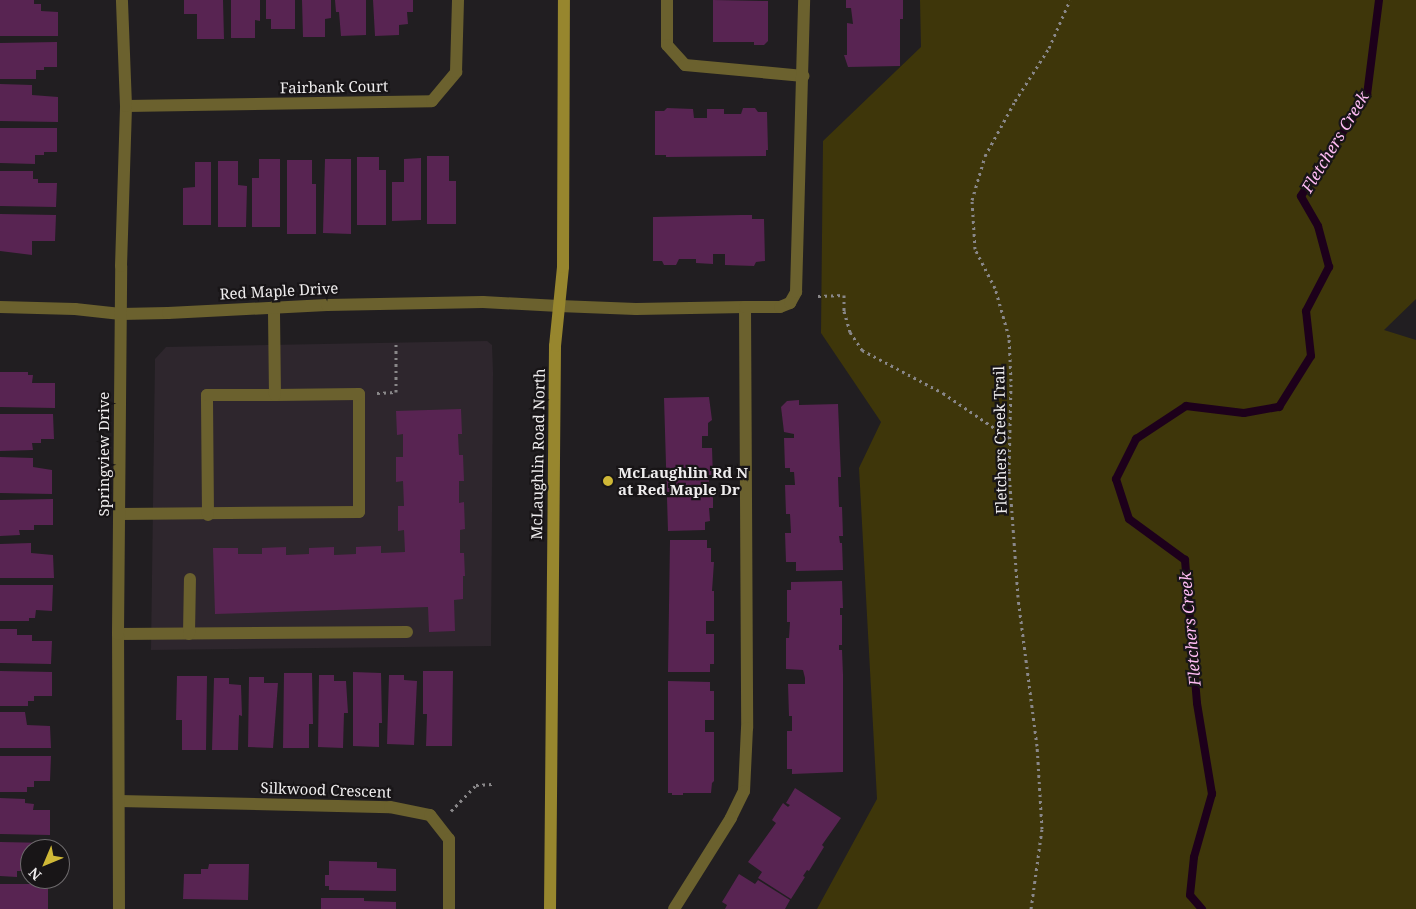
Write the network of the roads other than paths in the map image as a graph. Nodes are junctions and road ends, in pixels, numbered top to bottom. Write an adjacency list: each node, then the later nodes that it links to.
1 (122, 0): 7 (street, Springview Drive)
2 (458, 0): 7 (street, Fairbank Court)
3 (564, 0): 8 (main road, McLaughlin Road North)
4 (667, 0): 6 (street)
5 (804, 0): 6 (street, Red Maple Drive)
6 (803, 76): 11 (street, Red Maple Drive)
7 (126, 106): 12 (street, Springview Drive)
8 (559, 306): 10 (street, Red Maple Drive); 11 (street, Red Maple Drive); 23 (main road, McLaughlin Road North)
9 (0, 307): 12 (street, Red Maple Drive)
10 (274, 307): 12 (street, Red Maple Drive); 13 (street)
11 (745, 307): 24 (street)
12 (121, 314): 14 (street, Springview Drive)
13 (275, 395): 15 (street); 15 (street)
14 (120, 514): 15 (street); 18 (street, Springview Drive)
15 (208, 514)
16 (190, 579): 19 (street)
17 (407, 632): 19 (street)
18 (118, 634): 19 (street); 20 (street, Springview Drive)
19 (189, 634)
20 (119, 801): 21 (street, Springview Drive); 22 (street, Silkwood Crescent)
21 (119, 909)
22 (449, 909)
23 (550, 909)
24 (674, 909)

